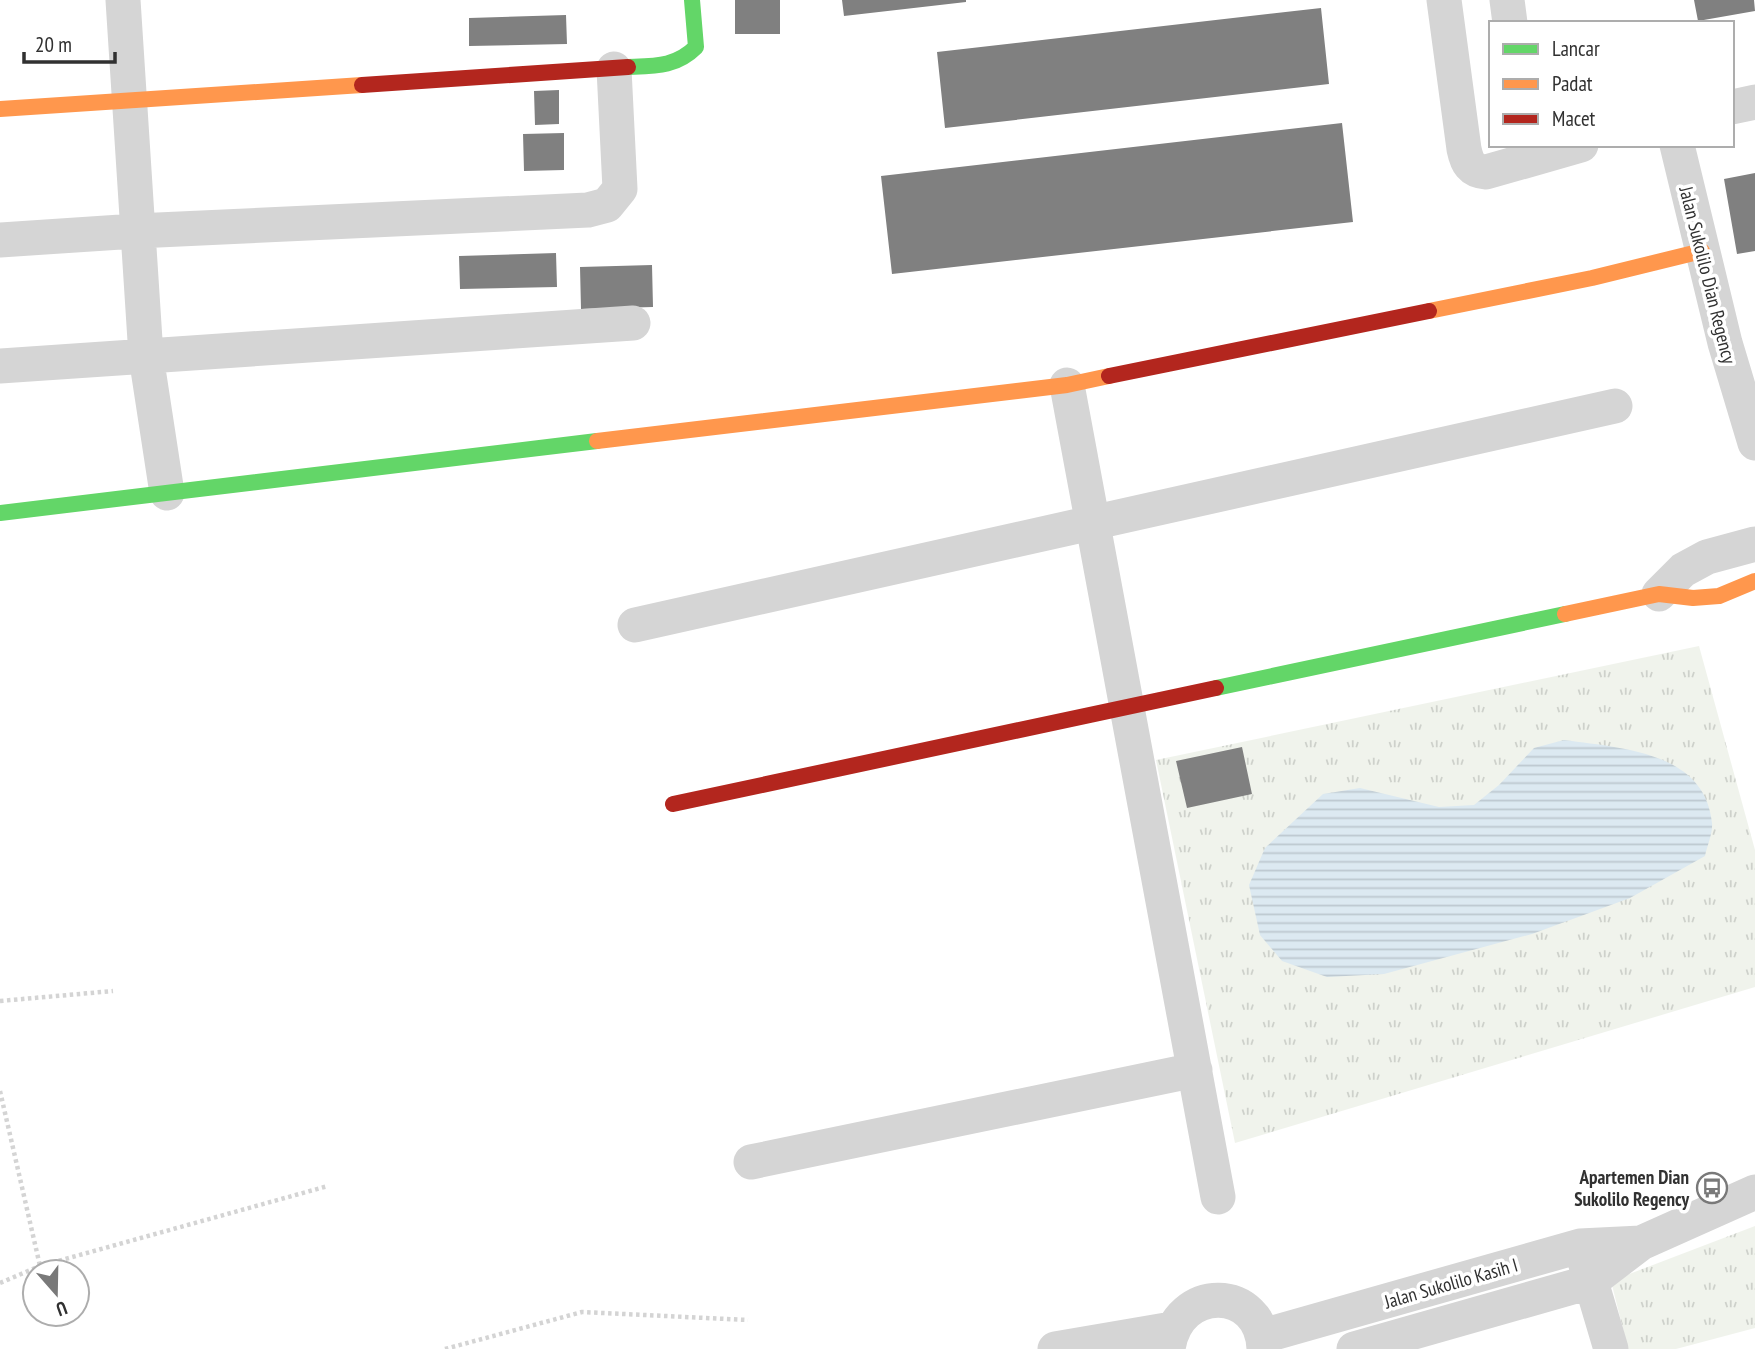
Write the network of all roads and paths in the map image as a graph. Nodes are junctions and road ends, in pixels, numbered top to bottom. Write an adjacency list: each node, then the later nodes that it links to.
1 (123, 0): 7 (street)
2 (692, 0): 6 (street)
3 (1444, 0): 13 (street)
4 (1507, 0): 5 (street)
5 (1510, 21)
6 (614, 69): 7 (street); 14 (street)
7 (129, 101): 10 (street); 14 (street)
8 (1755, 102): 9 (street)
9 (1734, 107)
10 (0, 109)
11 (1566, 147): 13 (street)
12 (1677, 147): 16 (street, Jalan Sukolilo Dian Regency)
13 (1529, 152)
14 (136, 231): 15 (street); 18 (street)
15 (0, 240)
16 (1702, 251): 20 (street); 22 (street, Jalan Sukolilo Dian Regency)
17 (633, 323): 18 (street)
18 (146, 356): 19 (street); 23 (street)
19 (0, 366)
20 (1067, 385): 23 (street); 25 (street)
21 (1615, 406): 25 (street)
22 (1755, 443)
23 (167, 493): 24 (street)
24 (0, 513)
25 (1093, 523): 29 (street); 30 (street)
26 (1755, 544): 28 (street)
27 (1755, 581): 28 (street)
28 (1659, 594): 30 (street)
29 (635, 625)
30 (1128, 708): 31 (street); 34 (street)
31 (673, 804)
32 (113, 991): 33 (path)
33 (0, 1001)
34 (1195, 1070): 36 (street); 39 (street)
35 (0, 1091): 42 (path)
36 (751, 1162)
37 (328, 1186): 43 (path)
38 (1755, 1192): 40 (street, Jalan Sukolilo Kasih I)
39 (1219, 1197)
40 (1641, 1243): 41 (street, Jalan Sukolilo Kasih I); 45 (street, Jalan Sukolilo Kasih I)
41 (1580, 1246): 45 (street); 49 (street, Jalan Sukolilo Kasih I)
42 (38, 1258)
43 (69, 1258)
44 (21, 1274): 46 (path)
45 (1590, 1282): 52 (street, Jalan Sukolilo Kasih I); 53 (street)
46 (0, 1283)
47 (748, 1320): 50 (path)
48 (1170, 1339): 49 (street); 51 (street)
49 (1264, 1343)
50 (445, 1349)
51 (1055, 1349)
52 (1354, 1349)
53 (1611, 1349)

